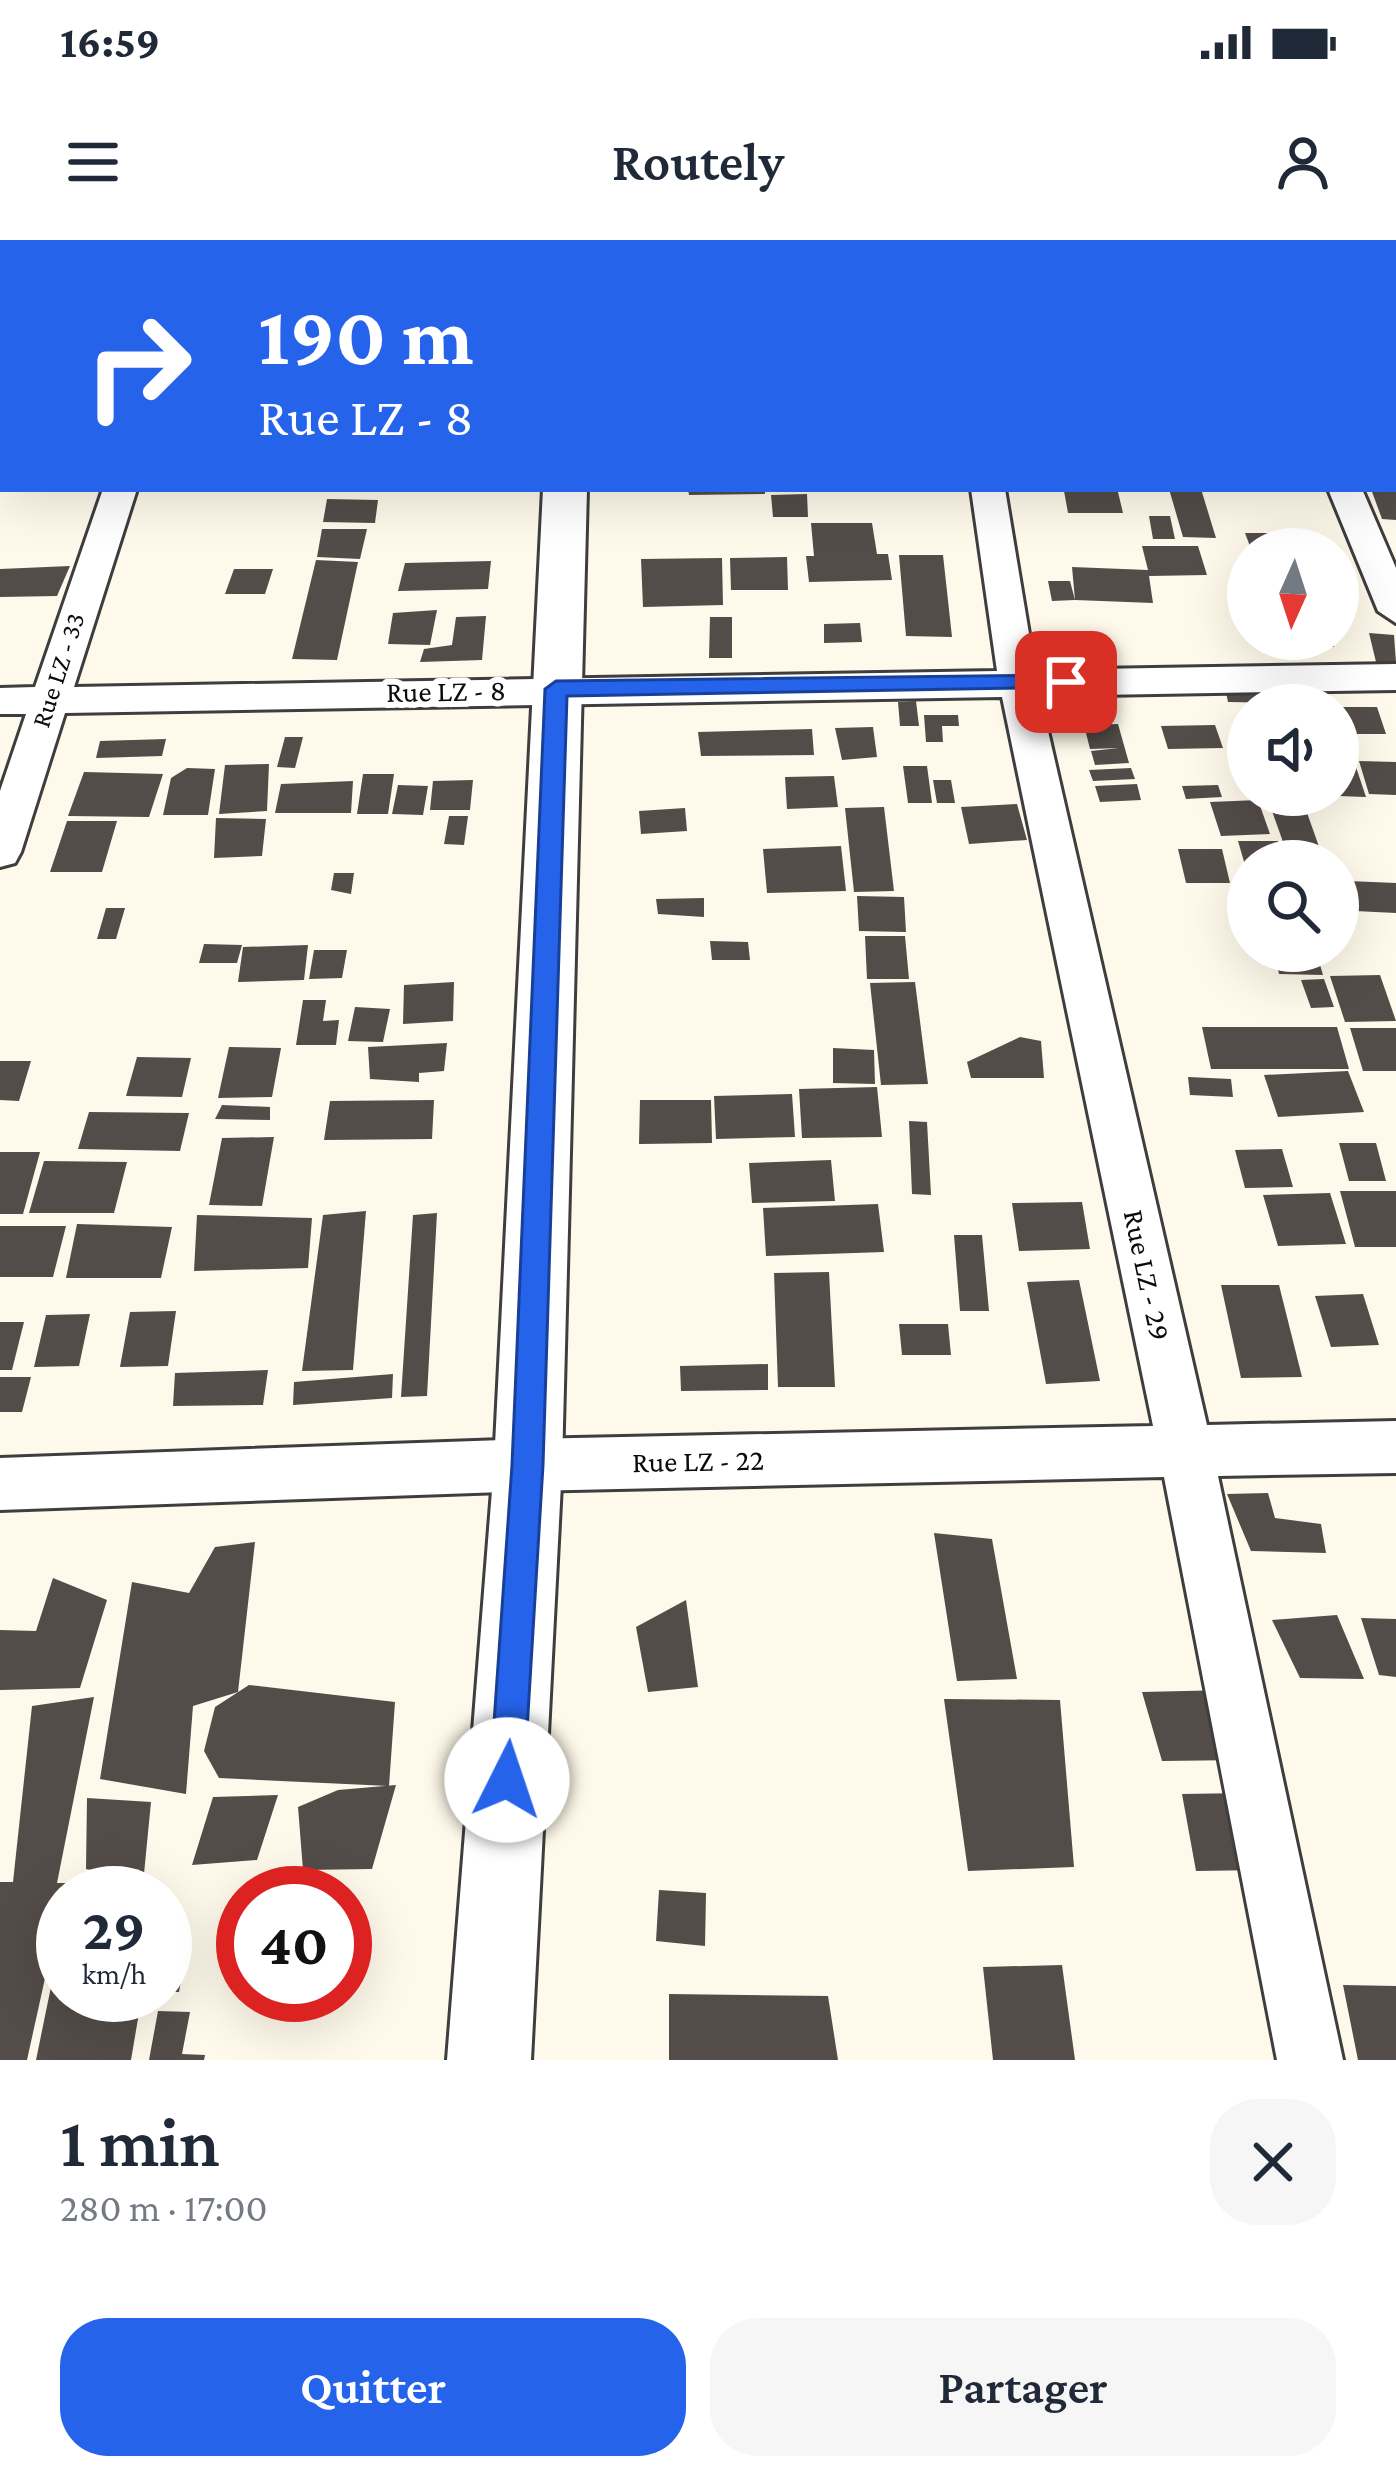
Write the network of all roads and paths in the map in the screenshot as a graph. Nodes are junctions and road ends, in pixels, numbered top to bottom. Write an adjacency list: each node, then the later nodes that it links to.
1 (119, 492): 9 (street, Rue LZ - 33)
2 (565, 492): 8 (street)
3 (988, 492): 7 (street, Rue LZ - 29)
4 (1346, 492): 5 (street)
5 (1396, 611)
6 (1396, 677): 7 (street, Rue LZ - 8)
7 (1018, 682): 8 (street, Rue LZ - 8); 13 (street, Rue LZ - 29)
8 (556, 689): 9 (street, Rue LZ - 8); 14 (street)
9 (47, 700): 10 (street, Rue LZ - 8); 11 (street, Rue LZ - 33)
10 (0, 701)
11 (0, 851)
12 (1396, 1447): 13 (street, Rue LZ - 22)
13 (1185, 1448): 14 (street, Rue LZ - 22); 17 (street, Rue LZ - 29)
14 (528, 1465): 15 (street, Rue LZ - 22); 16 (street)
15 (0, 1484)
16 (489, 2060)
17 (1310, 2060)

